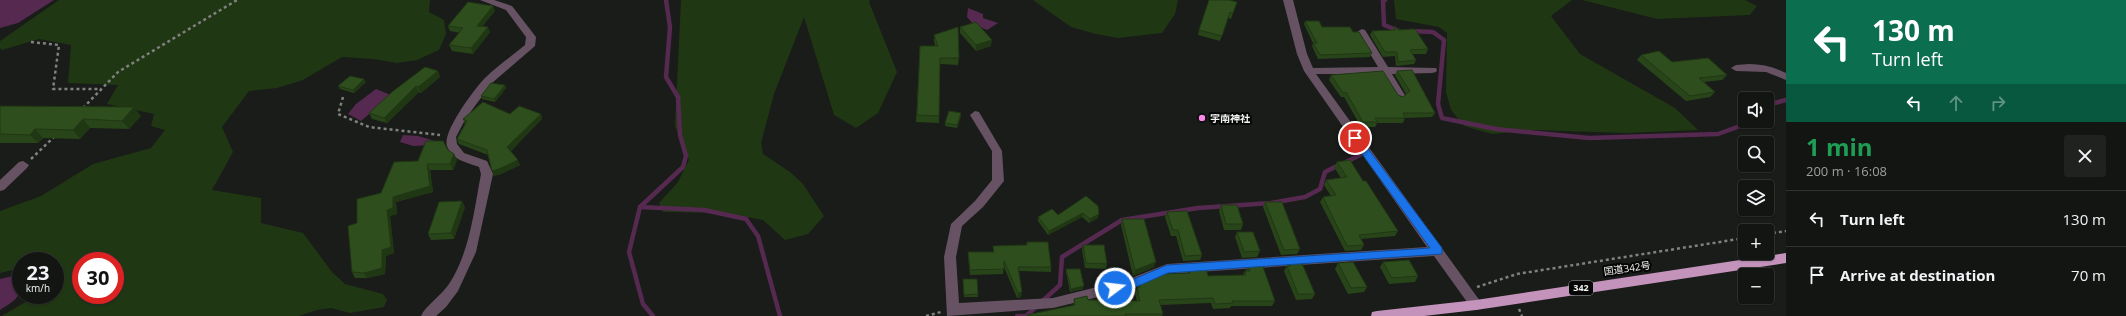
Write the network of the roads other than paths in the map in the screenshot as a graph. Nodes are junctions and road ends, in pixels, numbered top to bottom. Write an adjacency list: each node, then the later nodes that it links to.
1 (485, 0): 17 (street)
2 (1288, 0): 7 (street)
3 (1362, 32): 5 (street)
4 (1736, 68): 8 (street)
5 (1385, 70): 6 (street); 7 (street); 9 (street)
6 (1432, 70)
7 (1309, 71): 13 (street)
8 (1786, 77)
9 (1401, 97)
10 (975, 115): 16 (street)
11 (23, 165): 12 (street)
12 (0, 187)
13 (1438, 251): 15 (street); 16 (street)
14 (1786, 258): 15 (highway, 国道342号 / 342)
15 (1476, 304): 18 (highway, 国道342号 / 342)
16 (953, 312)
17 (427, 316)
18 (1377, 316)

